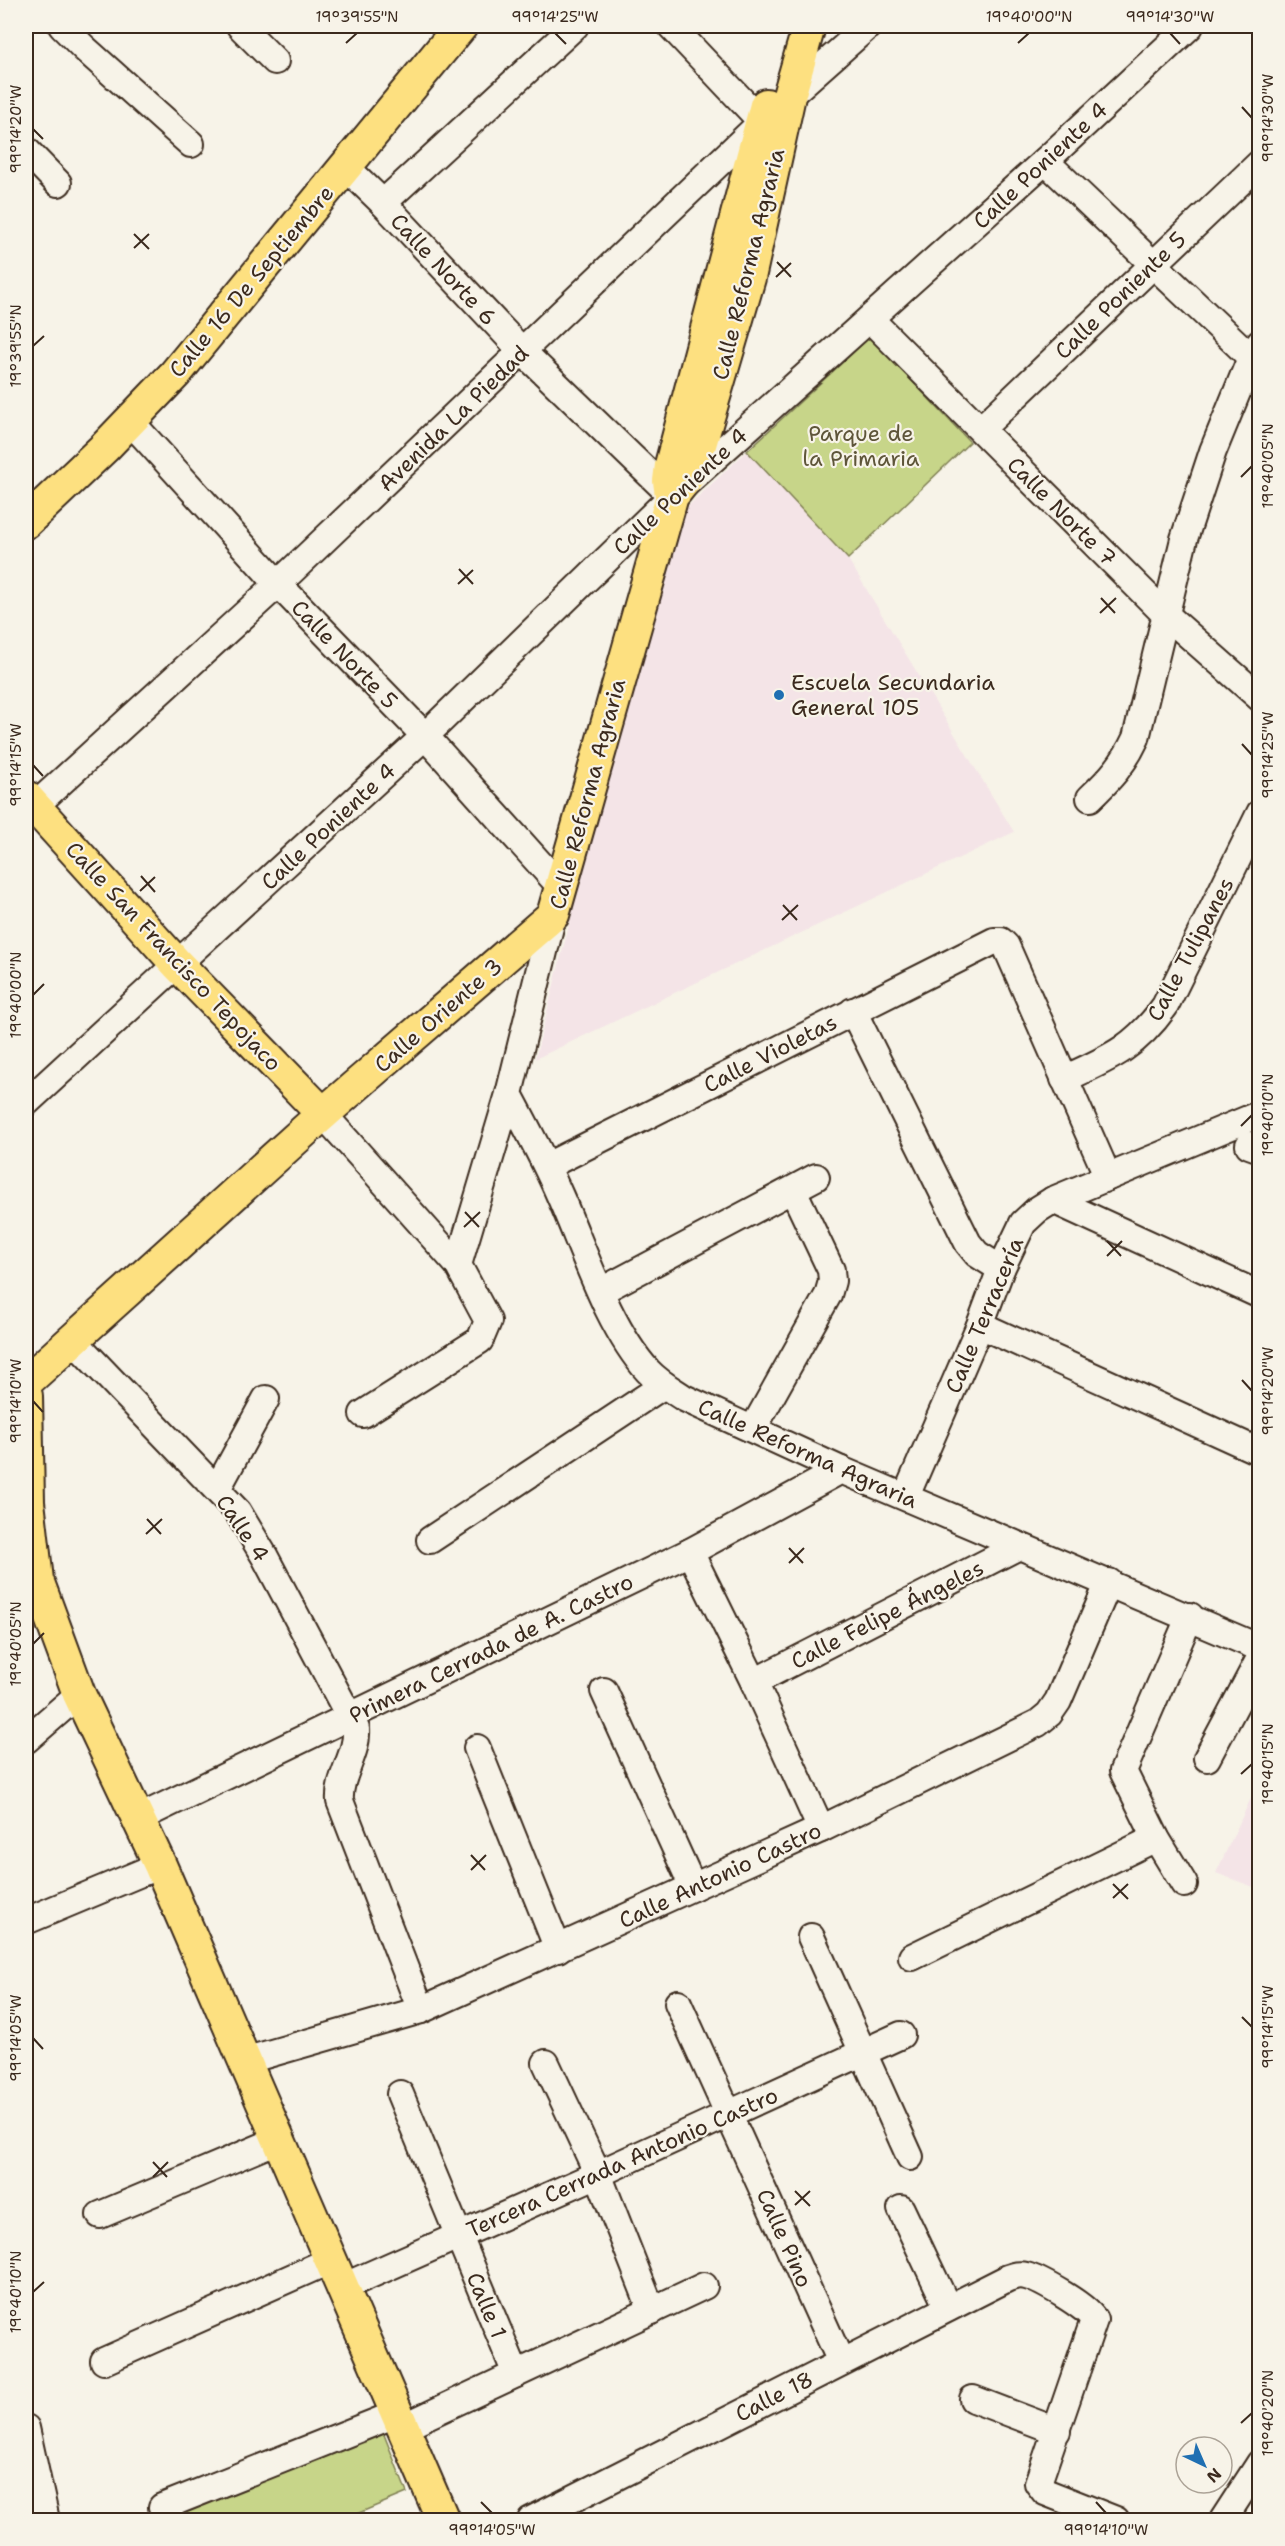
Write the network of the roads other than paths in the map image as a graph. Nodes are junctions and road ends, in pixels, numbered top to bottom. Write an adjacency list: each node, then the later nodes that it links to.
1 (63, 26): 13 (street)
2 (240, 26): 10 (street)
3 (461, 26): 17 (main road, Calle 16 De Septiembre)
4 (575, 26): 19 (street)
5 (671, 26): 12 (street)
6 (787, 26): 12 (main road, Calle Reforma Agraria)
7 (808, 26): 11 (main road, Calle Reforma Agraria)
8 (868, 26): 11 (street, Avenida La Piedad)
9 (1190, 26): 15 (street, Calle Poniente 4)
10 (275, 62)
11 (789, 96): 12 (street, Avenida La Piedad); 26 (main road, Calle Reforma Agraria)
12 (762, 122): 22 (street, Avenida La Piedad); 26 (main road, Calle Reforma Agraria)
13 (191, 144)
14 (26, 150): 18 (street)
15 (1045, 161): 20 (street); 21 (street, Calle Poniente 4)
16 (1260, 163): 20 (street, Calle Poniente 5)
17 (346, 167): 19 (street, Calle Norte 6); 24 (main road, Calle 16 De Septiembre)
18 (58, 183)
19 (383, 203): 22 (street, Calle Norte 6)
20 (1152, 263): 23 (street); 25 (street, Calle Poniente 5)
21 (870, 319): 25 (street, Calle Norte 7); 26 (street, Calle Poniente 4)
22 (523, 352): 26 (street, Calle Norte 6); 28 (street, Avenida La Piedad)
23 (1257, 356): 29 (street)
24 (130, 421): 27 (main road, Calle 16 De Septiembre); 28 (street, Calle Norte 5)
25 (981, 429): 29 (street, Calle Norte 7)
26 (672, 496): 31 (street, Calle Poniente 4); 35 (main road, Calle Reforma Agraria)
27 (26, 522)
28 (278, 584): 31 (street, Calle Norte 5); 33 (street, Avenida La Piedad)
29 (1166, 615): 30 (street, Calle Norte 7); 32 (street)
30 (1257, 690)
31 (425, 736): 35 (street, Calle Norte 5); 36 (street, Calle Poniente 4)
32 (1090, 798)
33 (28, 805): 36 (main road, Calle San Francisco Tepojaco)
34 (1260, 813): 38 (street, Calle Tulipanes)
35 (556, 901): 39 (street, Calle Reforma Agraria); 41 (main road, Calle Oriente 3)
36 (177, 964): 40 (street, Calle Poniente 4); 41 (main road, Calle San Francisco Tepojaco)
37 (853, 1011): 38 (street, Calle Violetas); 43 (street, Calle Violetas); 49 (street)
38 (1064, 1079): 45 (street)
39 (509, 1094): 43 (street, Calle Reforma Agraria); 48 (street, Calle Reforma Agraria)
40 (26, 1103)
41 (323, 1114): 48 (street); 53 (main road, Calle Oriente 3)
42 (1260, 1114): 45 (street, Calle Terracería)
43 (547, 1166): 50 (street, Calle Reforma Agraria)
44 (816, 1177): 46 (street)
45 (1108, 1177): 47 (street, Calle Terracería)
46 (793, 1190): 50 (street); 59 (street)
47 (1053, 1200): 49 (street, Calle Terracería); 51 (street)
48 (458, 1265): 58 (street)
49 (1001, 1269): 52 (street, Calle Terracería)
50 (601, 1291): 55 (street, Calle Reforma Agraria)
51 (1260, 1295)
52 (980, 1324): 60 (street); 63 (street, Calle Terracería)
53 (73, 1340): 54 (main road, Calle Oriente 3); 62 (street, Calle 4)
54 (26, 1382)
55 (664, 1385): 59 (street, Calle Reforma Agraria); 64 (street)
56 (26, 1396): 68 (main road)
57 (266, 1399): 62 (street)
58 (363, 1414)
59 (753, 1429): 61 (street, Calle Reforma Agraria)
60 (1260, 1452)
61 (841, 1470): 63 (street, Calle Reforma Agraria); 66 (street, Primera Cerrada de A. Castro)
62 (217, 1489): 75 (street, Calle 4)
63 (906, 1496): 65 (street, Calle Reforma Agraria)
64 (430, 1540)
65 (1019, 1546): 67 (street, Calle Reforma Agraria); 72 (street, Calle Felipe Ángeles)
66 (690, 1552): 72 (street); 75 (street, Primera Cerrada de A. Castro)
67 (1108, 1582): 69 (street, Calle Reforma Agraria); 80 (street, Calle Antonio Castro)
68 (31, 1584): 74 (main road)
69 (1190, 1616): 70 (street, Calle Reforma Agraria); 81 (street)
70 (1260, 1648)
71 (1260, 1658): 78 (street)
72 (754, 1682): 80 (street)
73 (604, 1691): 84 (street)
74 (80, 1694): 76 (street); 79 (main road)
75 (349, 1718): 79 (street, Primera Cerrada de A. Castro); 90 (street)
76 (26, 1740)
77 (477, 1748): 87 (street)
78 (1207, 1758)
79 (138, 1819): 82 (main road)
80 (821, 1829): 84 (street, Calle Antonio Castro)
81 (1156, 1838): 83 (street); 88 (street)
82 (160, 1865): 85 (street); 93 (main road)
83 (1185, 1884)
84 (693, 1887): 87 (street, Calle Antonio Castro)
85 (26, 1921)
86 (811, 1937): 92 (street)
87 (558, 1949): 90 (street, Calle Antonio Castro)
88 (912, 1957)
89 (678, 2003): 96 (street, Calle Pino)
90 (421, 2010): 93 (street, Calle Antonio Castro)
91 (902, 2035): 92 (street, Tercera Cerrada Antonio Castro)
92 (862, 2053): 96 (street, Tercera Cerrada Antonio Castro); 98 (street)
93 (244, 2061): 97 (main road)
94 (546, 2063): 99 (street)
95 (400, 2094): 102 (street, Calle 1)
96 (730, 2114): 99 (street, Tercera Cerrada Antonio Castro); 108 (street, Calle Pino)
97 (278, 2140): 101 (street); 103 (main road)
98 (910, 2157)
99 (598, 2174): 102 (street, Tercera Cerrada Antonio Castro); 106 (street)
100 (901, 2209): 105 (street)
101 (100, 2214)
102 (458, 2236): 103 (street, Tercera Cerrada Antonio Castro); 109 (street, Calle 1)
103 (337, 2273): 107 (street, Tercera Cerrada Antonio Castro); 111 (main road)
104 (704, 2286): 106 (street)
105 (948, 2308): 108 (street, Calle 18); 113 (street, Calle 18)
106 (652, 2311): 109 (street)
107 (104, 2361)
108 (841, 2362): 118 (street, Calle 18)
109 (516, 2374): 111 (street)
110 (973, 2399): 113 (street)
111 (399, 2421): 115 (street); 117 (main road)
112 (26, 2428): 116 (street)
113 (1057, 2431): 119 (street)
114 (1260, 2463): 120 (street)
115 (162, 2507)
116 (46, 2520)
117 (443, 2520)
118 (531, 2520)
119 (1116, 2520)
120 (1224, 2520)

